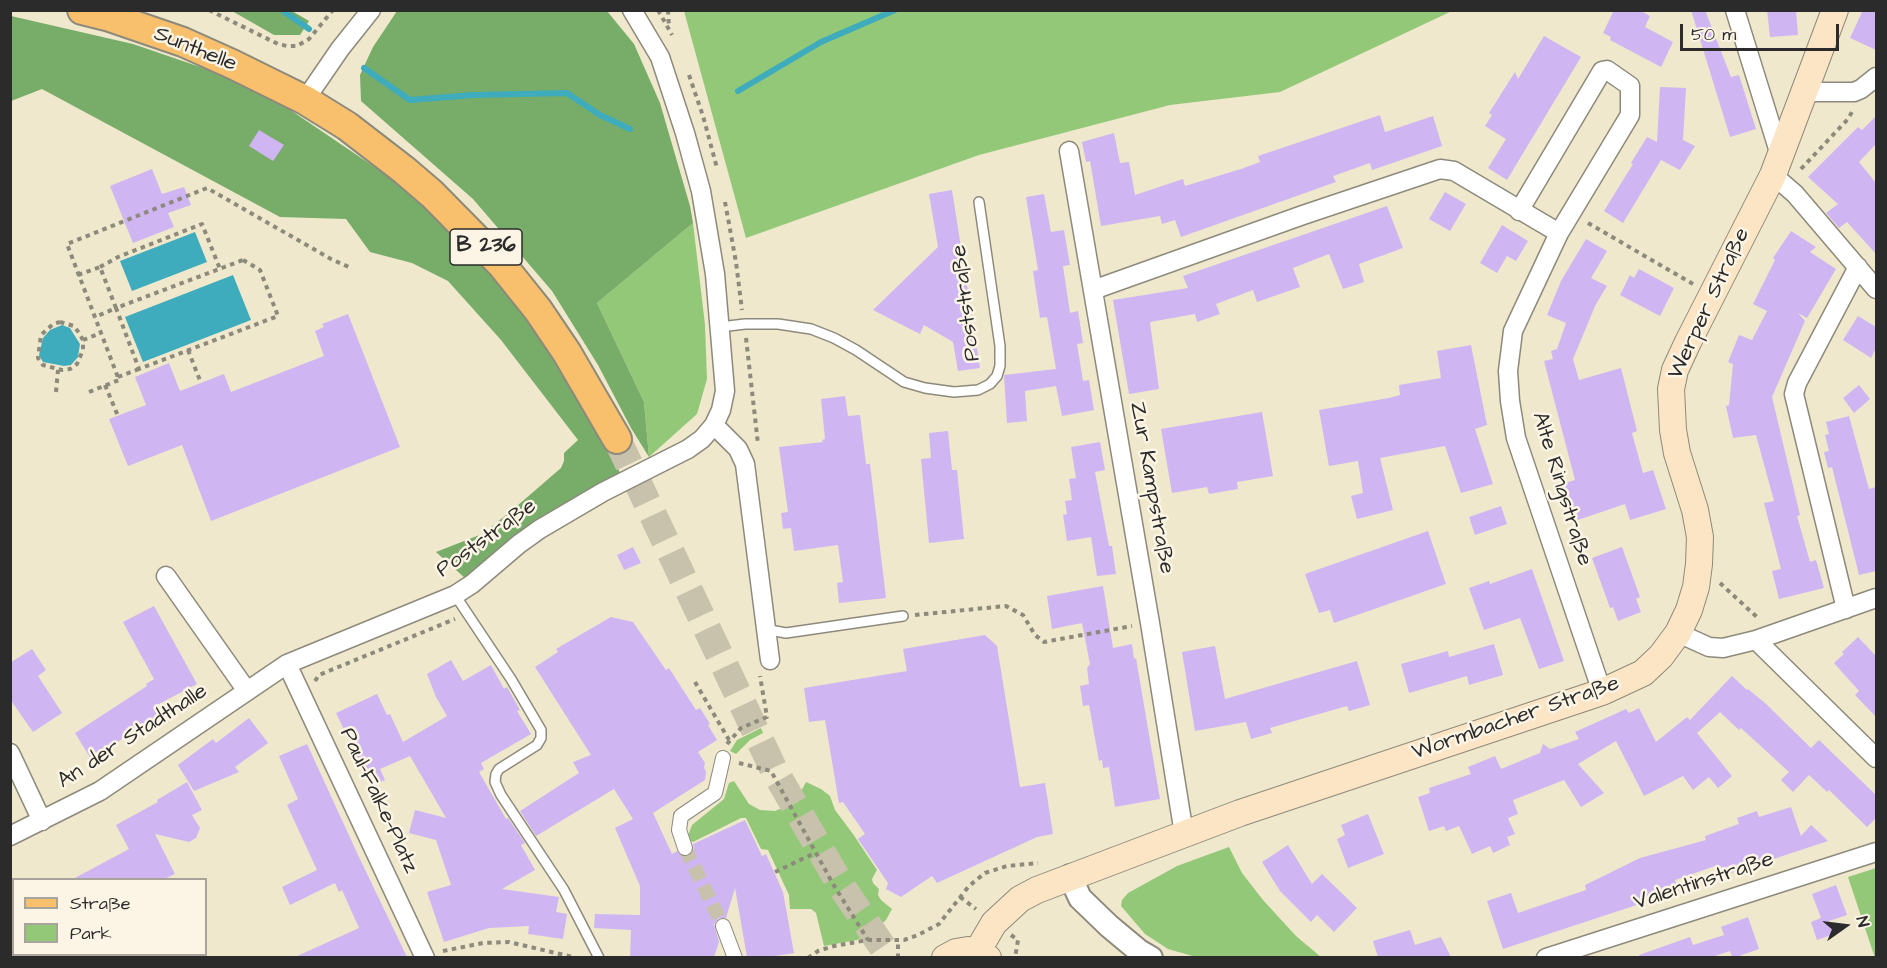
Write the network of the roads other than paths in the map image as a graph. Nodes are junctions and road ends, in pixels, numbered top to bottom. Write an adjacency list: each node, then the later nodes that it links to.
1 (82, 10): 8 (main road, Sunthelle / B 236)
2 (371, 10): 8 (street)
3 (632, 10): 17 (street, Poststraße)
4 (1735, 10): 10 (street)
5 (1835, 10): 7 (main road, Werper Straße)
6 (1876, 77): 7 (street)
7 (1805, 92): 10 (main road, Werper Straße)
8 (305, 100): 19 (main road, B 236)
9 (1069, 152): 16 (street, Zur Kampstraße)
10 (1780, 172): 14 (street); 26 (main road, Werper Straße)
11 (979, 202): 17 (lane, Poststraße)
12 (1519, 211): 13 (street); 13 (street, Alte Ringstraße); 16 (street)
13 (1559, 233): 31 (street, Alte Ringstraße)
14 (1857, 267): 15 (street); 23 (street)
15 (1876, 289)
16 (1093, 290): 36 (street, Zur Kampstraße)
17 (720, 327): 18 (street, Poststraße)
18 (714, 424): 21 (street, Poststraße); 25 (street)
19 (617, 439)
20 (166, 576): 30 (street)
21 (455, 595): 28 (street, Poststraße); 44 (lane)
22 (1876, 598): 23 (street)
23 (1846, 609): 27 (street)
24 (903, 616): 25 (lane)
25 (765, 629): 29 (street)
26 (1678, 633): 27 (street); 31 (main road, Wormbacher Straße)
27 (1756, 640): 34 (street)
28 (287, 664): 30 (street, Poststraße); 42 (street, Paul-Falke-Platz)
29 (764, 665)
30 (247, 691): 35 (street, An der Stadthalle)
31 (1602, 692): 36 (main road, Wormbacher Straße)
32 (10, 753): 35 (street)
33 (723, 758): 38 (street)
34 (1876, 758)
35 (42, 821): 37 (street, An der Stadthalle)
36 (1184, 834): 40 (main road, Wormbacher Straße)
37 (10, 836)
38 (685, 848)
39 (1876, 852): 48 (street, Valentinstraße)
40 (1070, 876): 43 (main road, Wormbacher Straße); 47 (street)
41 (723, 926): 45 (street)
42 (432, 953)
43 (982, 954): 46 (main road)
44 (599, 957)
45 (735, 957)
46 (945, 957)
47 (1151, 957)
48 (1546, 957)

